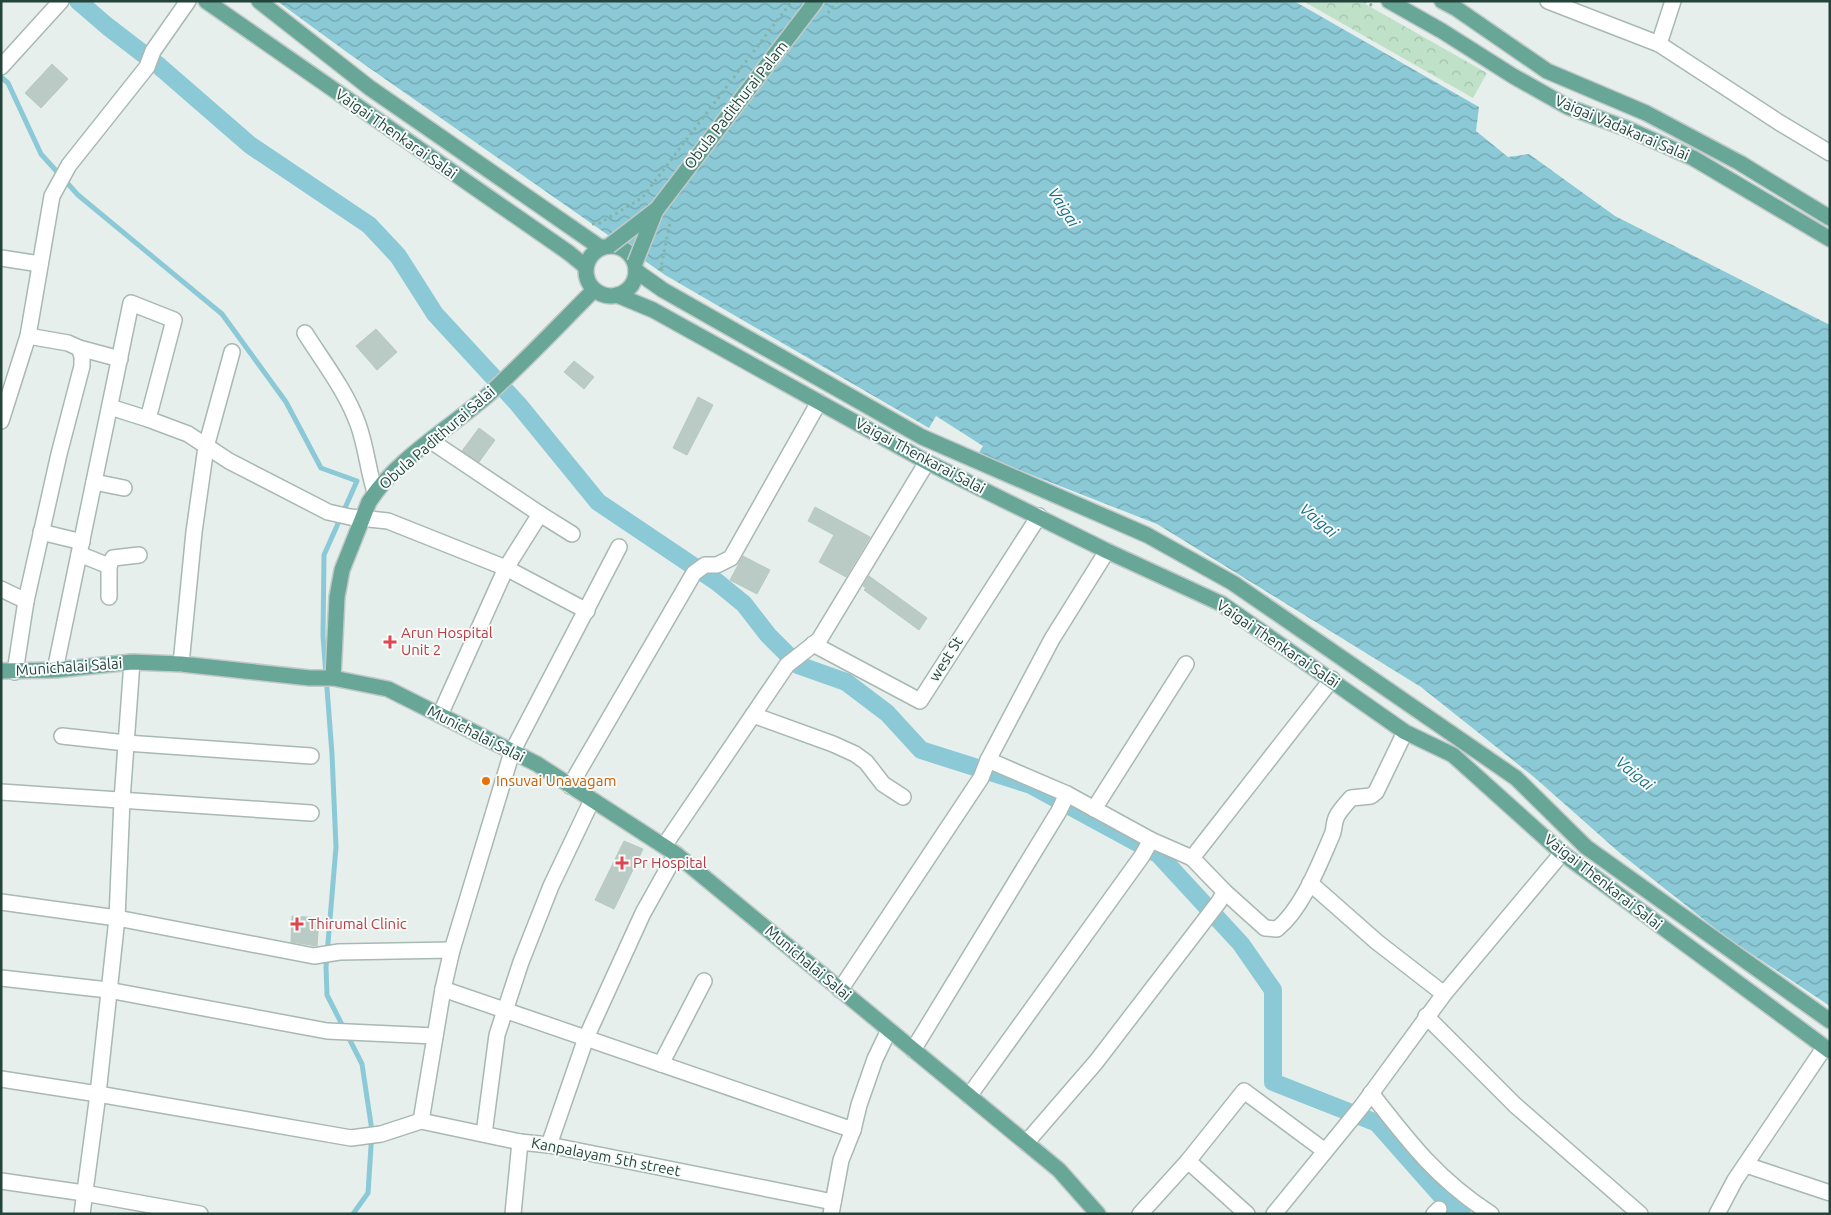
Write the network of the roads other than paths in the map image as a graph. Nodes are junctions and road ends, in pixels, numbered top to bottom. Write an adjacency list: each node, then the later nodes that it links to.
1 (61, 1): 11 (street)
2 (188, 1): 18 (street)
3 (206, 1): 19 (main road, Vaigai Thenkarai Salai)
4 (259, 1): 16 (main road, Vaigai Thenkarai Salai)
5 (816, 1): 13 (main road, Obula Padithurai Palam)
6 (1389, 1): 15 (main road, Vaigai Vadakarai Salai)
7 (1442, 1): 14 (main road, Vaigai Vadakarai Salai)
8 (1548, 1): 10 (street)
9 (1674, 1): 10 (street)
10 (1659, 44): 12 (street)
11 (1, 67)
12 (1830, 153)
13 (656, 209): 16 (main road, Obula Padithurai Palam, bridge); 20 (main road, Obula Padithurai Palam, bridge)
14 (1830, 218)
15 (1830, 239)
16 (605, 247): 19 (main road); 20 (main road)
17 (1, 258): 18 (street)
18 (40, 264): 24 (street)
19 (586, 267): 21 (main road)
20 (635, 267): 22 (main road); 94 (main road, Vaigai Thenkarai Salai)
21 (594, 290): 22 (main road); 32 (main road, Obula Padithurai Salai)
22 (618, 295): 28 (main road, Vaigai Thenkarai Salai)
23 (305, 334): 37 (street)
24 (28, 336): 25 (street); 30 (street)
25 (79, 348): 27 (street); 41 (street)
26 (232, 352): 33 (street)
27 (120, 359): 29 (street); 31 (street)
28 (819, 402): 34 (main road, Vaigai Thenkarai Salai); 69 (street)
29 (110, 407): 31 (street); 35 (street)
30 (2, 415)
31 (148, 418): 33 (street)
32 (431, 441): 37 (main road, Obula Padithurai Salai); 38 (street)
33 (206, 447): 40 (street); 55 (street)
34 (927, 462): 39 (main road, Vaigai Thenkarai Salai); 53 (street)
35 (94, 482): 36 (street); 44 (street)
36 (124, 488)
37 (375, 492): 40 (main road, Obula Padithurai Salai)
38 (540, 514): 42 (street); 48 (street)
39 (1039, 516): 45 (main road, Vaigai Thenkarai Salai); 53 (street, west St)
40 (356, 518): 48 (street); 59 (main road, Obula Padithurai Salai)
41 (41, 532): 44 (street); 51 (street)
42 (572, 534)
43 (619, 547): 52 (street)
44 (80, 548): 47 (street); 57 (street)
45 (1107, 550): 60 (main road, Vaigai Thenkarai Salai); 68 (street)
46 (139, 555): 47 (street)
47 (110, 566): 50 (street)
48 (506, 568): 52 (street); 62 (street)
49 (1, 589): 51 (street)
50 (109, 597)
51 (26, 601): 58 (street)
52 (587, 611): 66 (street)
53 (813, 644): 61 (street)
54 (132, 662): 55 (main road, Munichalai Salai); 57 (main road, Munichalai Salai); 65 (street)
55 (181, 664): 59 (main road, Munichalai Salai)
56 (1186, 664): 75 (street)
57 (55, 670): 58 (main road, Munichalai Salai)
58 (8, 672)
59 (334, 678): 62 (main road, Munichalai Salai)
60 (1332, 680): 63 (main road, Vaigai Thenkarai Salai); 80 (street)
61 (753, 714): 72 (street); 78 (street)
62 (440, 715): 66 (main road, Munichalai Salai)
63 (1405, 732): 79 (main road, Vaigai Thenkarai Salai); 81 (street)
64 (62, 736): 65 (street)
65 (126, 743): 67 (street); 73 (street)
66 (512, 752): 69 (main road, Munichalai Salai); 85 (street)
67 (311, 756)
68 (988, 760): 71 (street); 90 (street)
69 (570, 786): 74 (main road, Munichalai Salai)
70 (1, 792): 73 (street)
71 (1067, 794): 75 (street); 99 (street)
72 (903, 797)
73 (122, 800): 76 (street); 84 (street)
74 (592, 800): 78 (main road, Munichalai Salai); 92 (street)
75 (1094, 809): 77 (street)
76 (311, 813)
77 (1151, 840): 80 (street); 104 (street)
78 (670, 850): 90 (main road, Munichalai Salai); 97 (street)
79 (1562, 853): 91 (street); 98 (main road, Vaigai Thenkarai Salai)
80 (1192, 858): 82 (street)
81 (1310, 883): 82 (street); 91 (street)
82 (1222, 898): 109 (street)
83 (1, 902): 84 (street)
84 (117, 918): 85 (street); 89 (street)
85 (452, 950): 88 (street)
86 (1, 978): 89 (street)
87 (704, 980): 100 (street)
88 (443, 989): 92 (street); 96 (street)
89 (108, 990): 96 (street); 103 (street)
90 (840, 990): 95 (main road, Munichalai Salai)
91 (1444, 994): 93 (street)
92 (505, 1011): 97 (street); 107 (street)
93 (1426, 1016): 102 (street); 126 (street)
94 (1830, 1021)
95 (889, 1030): 99 (main road, Munichalai Salai); 106 (street)
96 (435, 1036): 105 (street)
97 (586, 1038): 100 (street); 110 (street)
98 (1827, 1049): 113 (street)
99 (913, 1050): 104 (main road, Munichalai Salai)
100 (661, 1064): 106 (street)
101 (1, 1079): 103 (street, Kanpalayam 5th street)
102 (1371, 1093): 111 (street); 125 (street)
103 (98, 1094): 105 (street, Kanpalayam 5th street); 115 (street)
104 (969, 1096): 109 (main road, Munichalai Salai)
105 (421, 1122): 107 (street, Kanpalayam 5th street)
106 (853, 1130): 117 (street)
107 (484, 1134): 108 (street, Kanpalayam 5th street)
108 (520, 1142): 110 (street, Kanpalayam 5th street); 120 (street)
109 (1026, 1143): 121 (main road, Munichalai Salai)
110 (549, 1145): 117 (street, Kanpalayam 5th street)
111 (1325, 1151): 112 (street); 124 (street)
112 (1188, 1161): 122 (street); 123 (street)
113 (1746, 1165): 116 (street); 127 (street)
114 (1, 1181): 115 (street)
115 (84, 1193): 118 (street); 119 (street)
116 (1830, 1193)
117 (832, 1208)
118 (82, 1214)
119 (200, 1214)
120 (513, 1214)
121 (1098, 1214)
122 (1140, 1214)
123 (1247, 1214)
124 (1274, 1214)
125 (1490, 1214)
126 (1640, 1214)
127 (1717, 1214)

